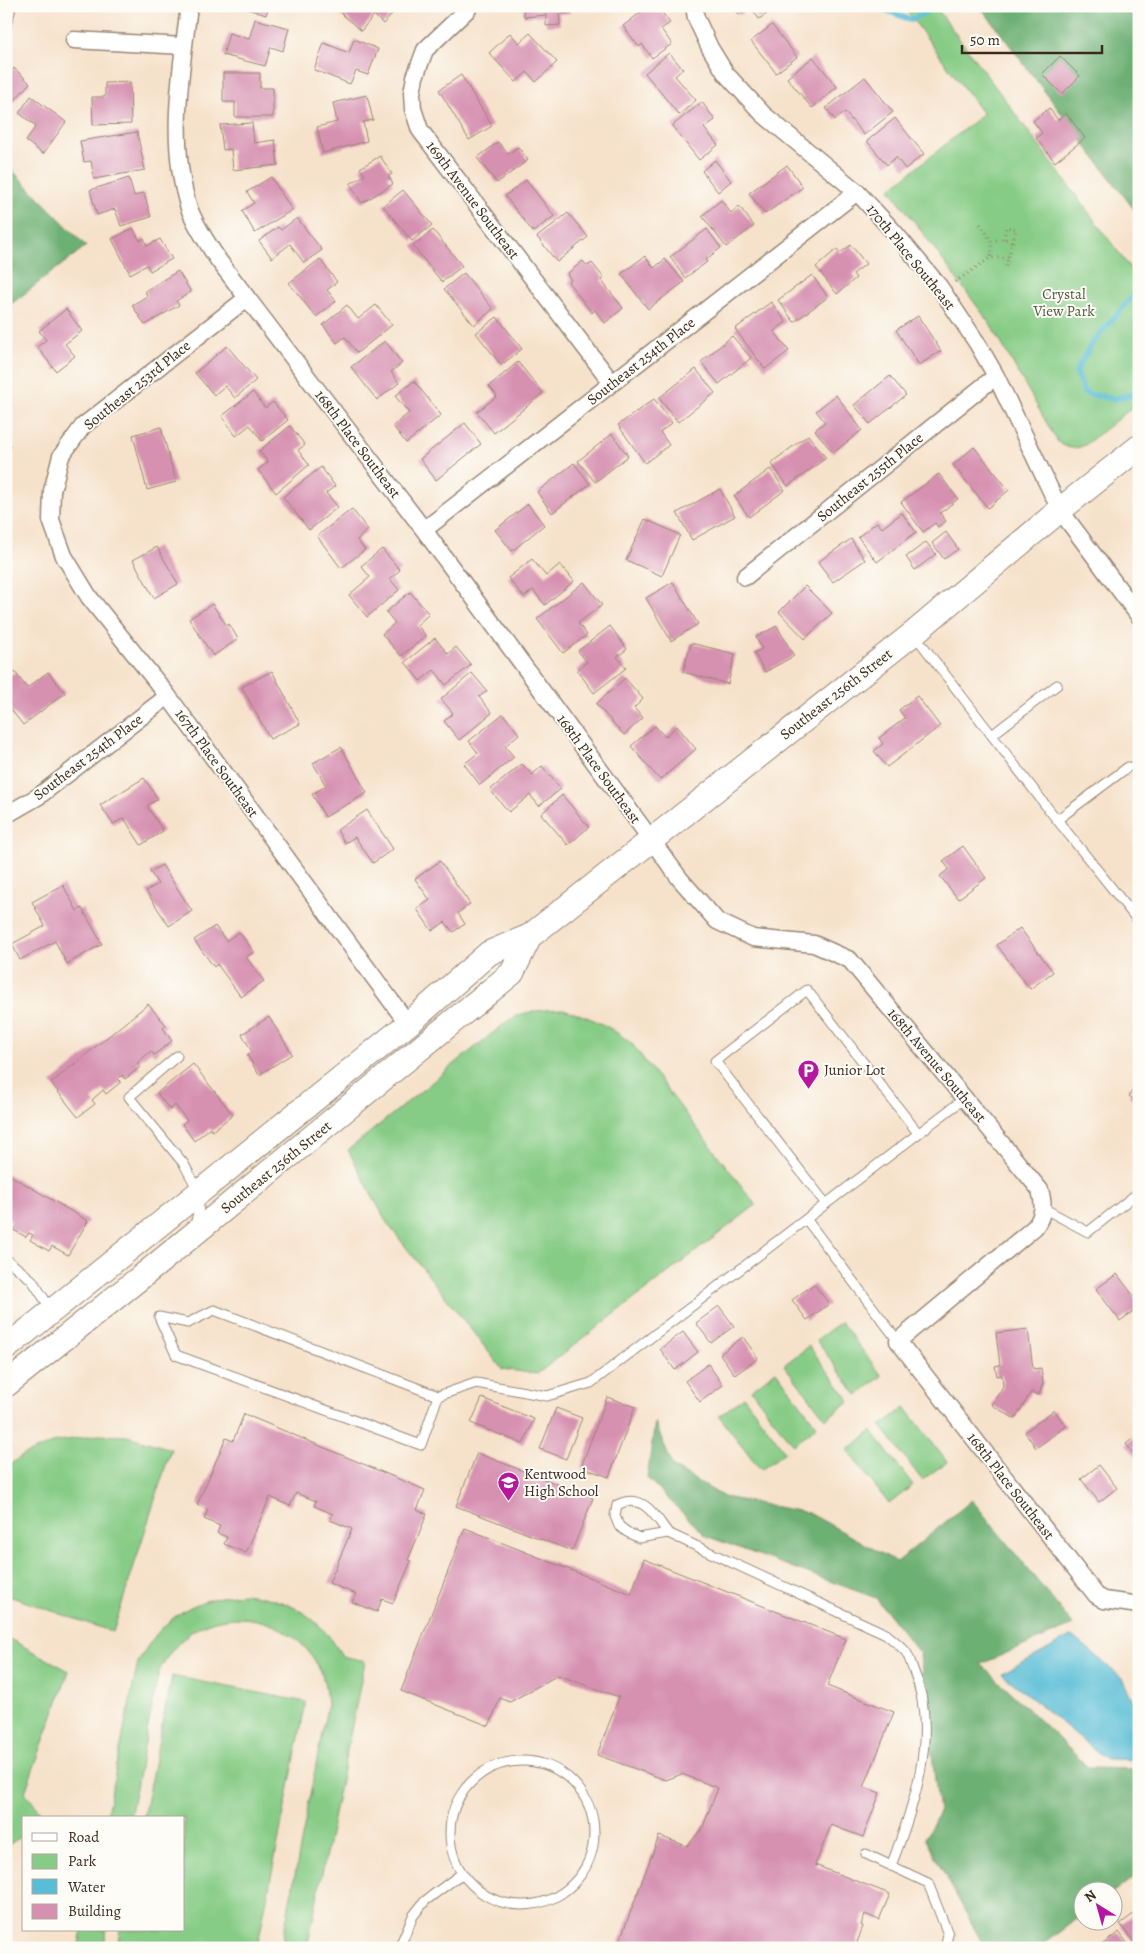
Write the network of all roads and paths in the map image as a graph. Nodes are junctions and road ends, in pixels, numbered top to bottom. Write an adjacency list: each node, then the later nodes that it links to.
1 (189, 6): 5 (street, 168th Place Southeast)
2 (694, 6): 6 (street, 170th Place Southeast)
3 (468, 9): 17 (street, 169th Avenue Southeast)
4 (74, 40): 5 (street)
5 (184, 46): 15 (street, 168th Place Southeast)
6 (857, 192): 14 (street, 170th Place Southeast); 17 (street, Southeast 254th Place)
7 (980, 224): 9 (path)
8 (1004, 239): 9 (path); 10 (path); 10 (path)
9 (991, 241): 11 (path)
10 (1013, 242): 12 (path)
11 (990, 258): 12 (path); 14 (path)
12 (1008, 258): 13 (path)
13 (1005, 269)
14 (942, 291): 16 (street, 170th Place Southeast)
15 (247, 298): 19 (street, Southeast 253rd Place); 21 (street, 168th Place Southeast)
16 (996, 376): 20 (street, 170th Place Southeast); 22 (street, Southeast 255th Place)
17 (612, 383): 21 (street, Southeast 254th Place)
18 (1139, 448): 20 (main road, Southeast 256th Street)
19 (52, 491): 26 (street, 167th Place Southeast)
20 (1060, 510): 23 (street, 170th Place Southeast); 24 (main road, Southeast 256th Street)
21 (424, 530): 31 (street, 168th Place Southeast)
22 (745, 577)
23 (1139, 616)
24 (914, 633): 27 (lane); 31 (main road, Southeast 256th Street)
25 (1057, 685): 27 (lane)
26 (168, 696): 29 (street, Southeast 254th Place); 34 (street, 167th Place Southeast)
27 (992, 735): 30 (lane)
28 (1128, 766): 30 (lane)
29 (6, 815)
30 (1057, 820): 32 (lane)
31 (651, 842): 33 (main road, Southeast 256th Street); 36 (street, 168th Avenue Southeast)
32 (1139, 922)
33 (530, 936): 34 (main road, Southeast 256th Street); 43 (main road, Southeast 256th Street)
34 (408, 1024): 38 (main road, Southeast 256th Street)
35 (177, 1056): 38 (lane)
36 (965, 1098): 37 (lane); 41 (street, 168th Avenue Southeast)
37 (918, 1133): 40 (lane); 40 (lane)
38 (199, 1192): 43 (lane); 45 (main road, Southeast 256th Street)
39 (1139, 1192): 41 (lane)
40 (826, 1204): 42 (lane)
41 (1043, 1208): 46 (street)
42 (806, 1219): 46 (lane); 50 (lane)
43 (191, 1236): 48 (main road, Southeast 256th Street)
44 (6, 1259): 45 (lane)
45 (52, 1311): 47 (main road, Southeast 256th Street); 48 (main road)
46 (898, 1341): 52 (street, 168th Place Southeast)
47 (6, 1348)
48 (46, 1353): 49 (main road, Southeast 256th Street)
49 (6, 1384)
50 (438, 1396): 50 (lane)
51 (668, 1533): 51 (lane); 54 (lane)
52 (1139, 1604)
53 (866, 1854): 54 (lane)
54 (891, 1866): 57 (lane)
55 (461, 1874): 55 (lane); 56 (lane)
56 (399, 1948)
57 (945, 1948)

